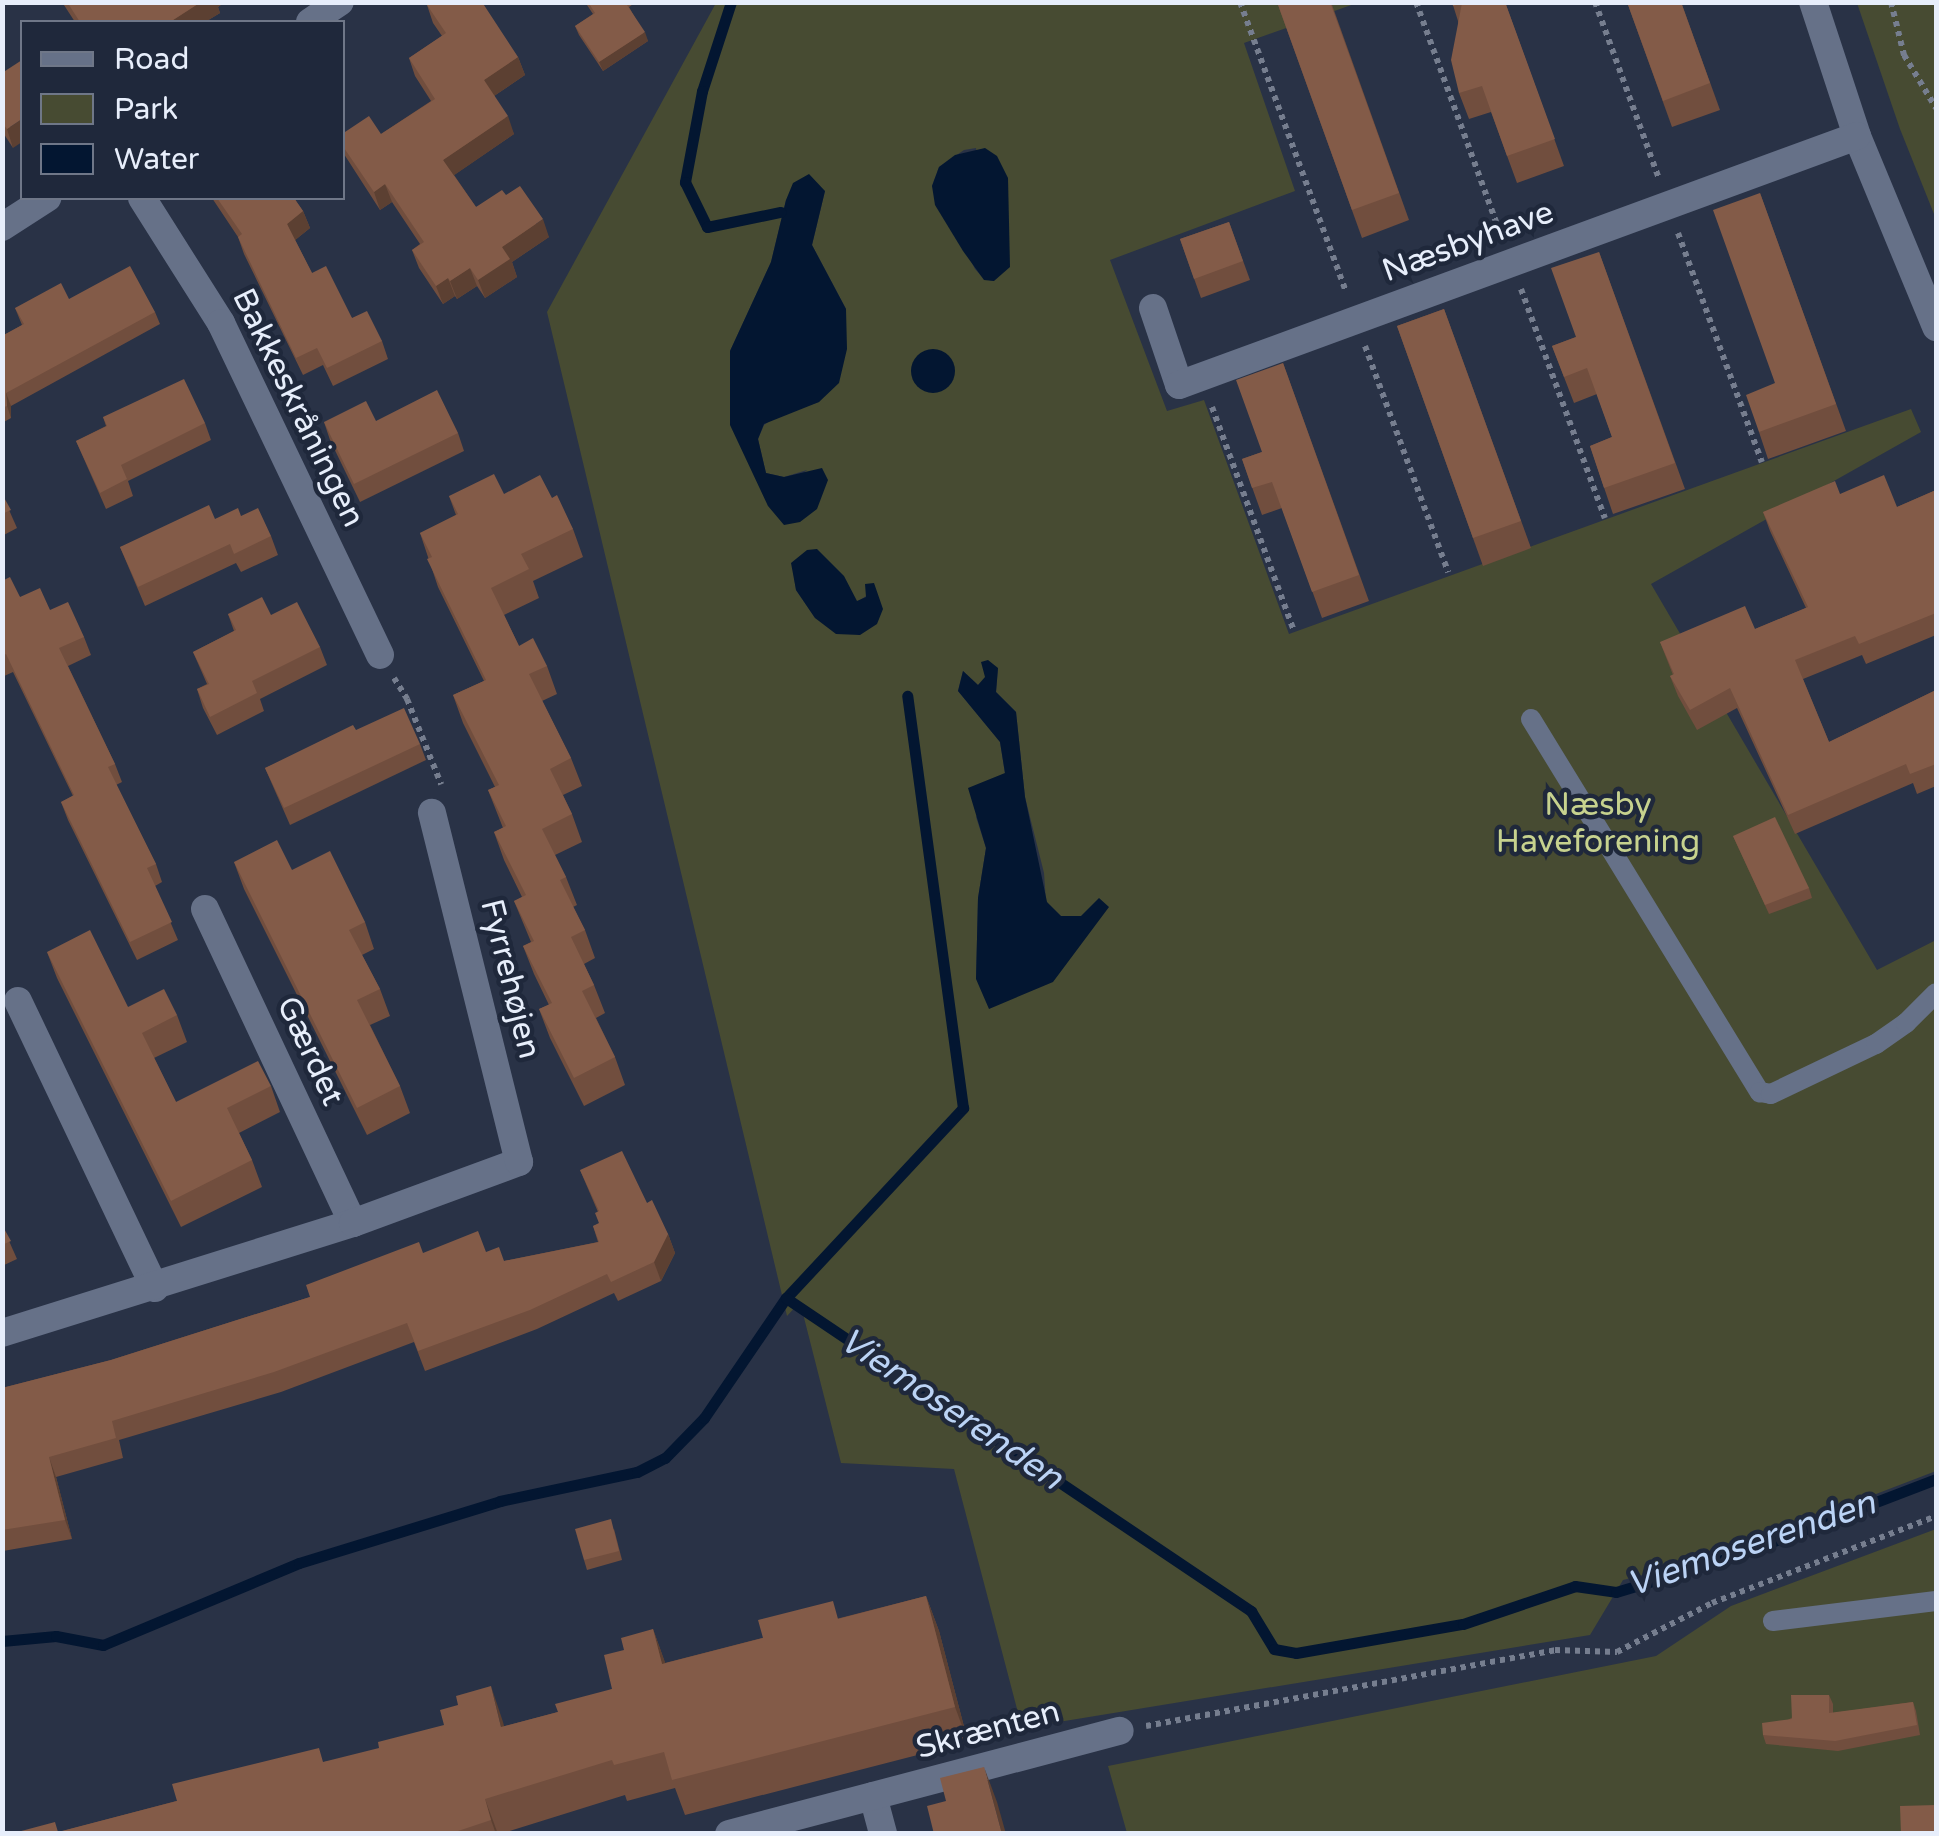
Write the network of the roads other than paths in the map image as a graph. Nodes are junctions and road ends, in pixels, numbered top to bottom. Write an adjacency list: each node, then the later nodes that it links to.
1 (340, 2): 3 (street)
2 (1813, 2): 4 (street)
3 (313, 20)
4 (1857, 136): 8 (street, Næsbyhave); 9 (street)
5 (44, 200): 7 (street)
6 (143, 200): 10 (street, Bakkeskråningen)
7 (2, 228)
8 (1154, 308)
9 (1936, 328)
10 (380, 656)
11 (1530, 719): 14 (lane)
12 (432, 814): 16 (street, Fyrrehøjen)
13 (205, 909): 16 (street, Gærdet)
14 (1936, 993)
15 (18, 1002): 17 (street)
16 (353, 1223): 17 (street)
17 (155, 1288): 18 (street)
18 (2, 1332)
19 (1936, 1601): 20 (lane)
20 (1773, 1621)
21 (1120, 1731): 22 (street, Skrænten)
22 (873, 1796): 23 (street, Skrænten); 24 (street)
23 (729, 1834)
24 (883, 1834)

